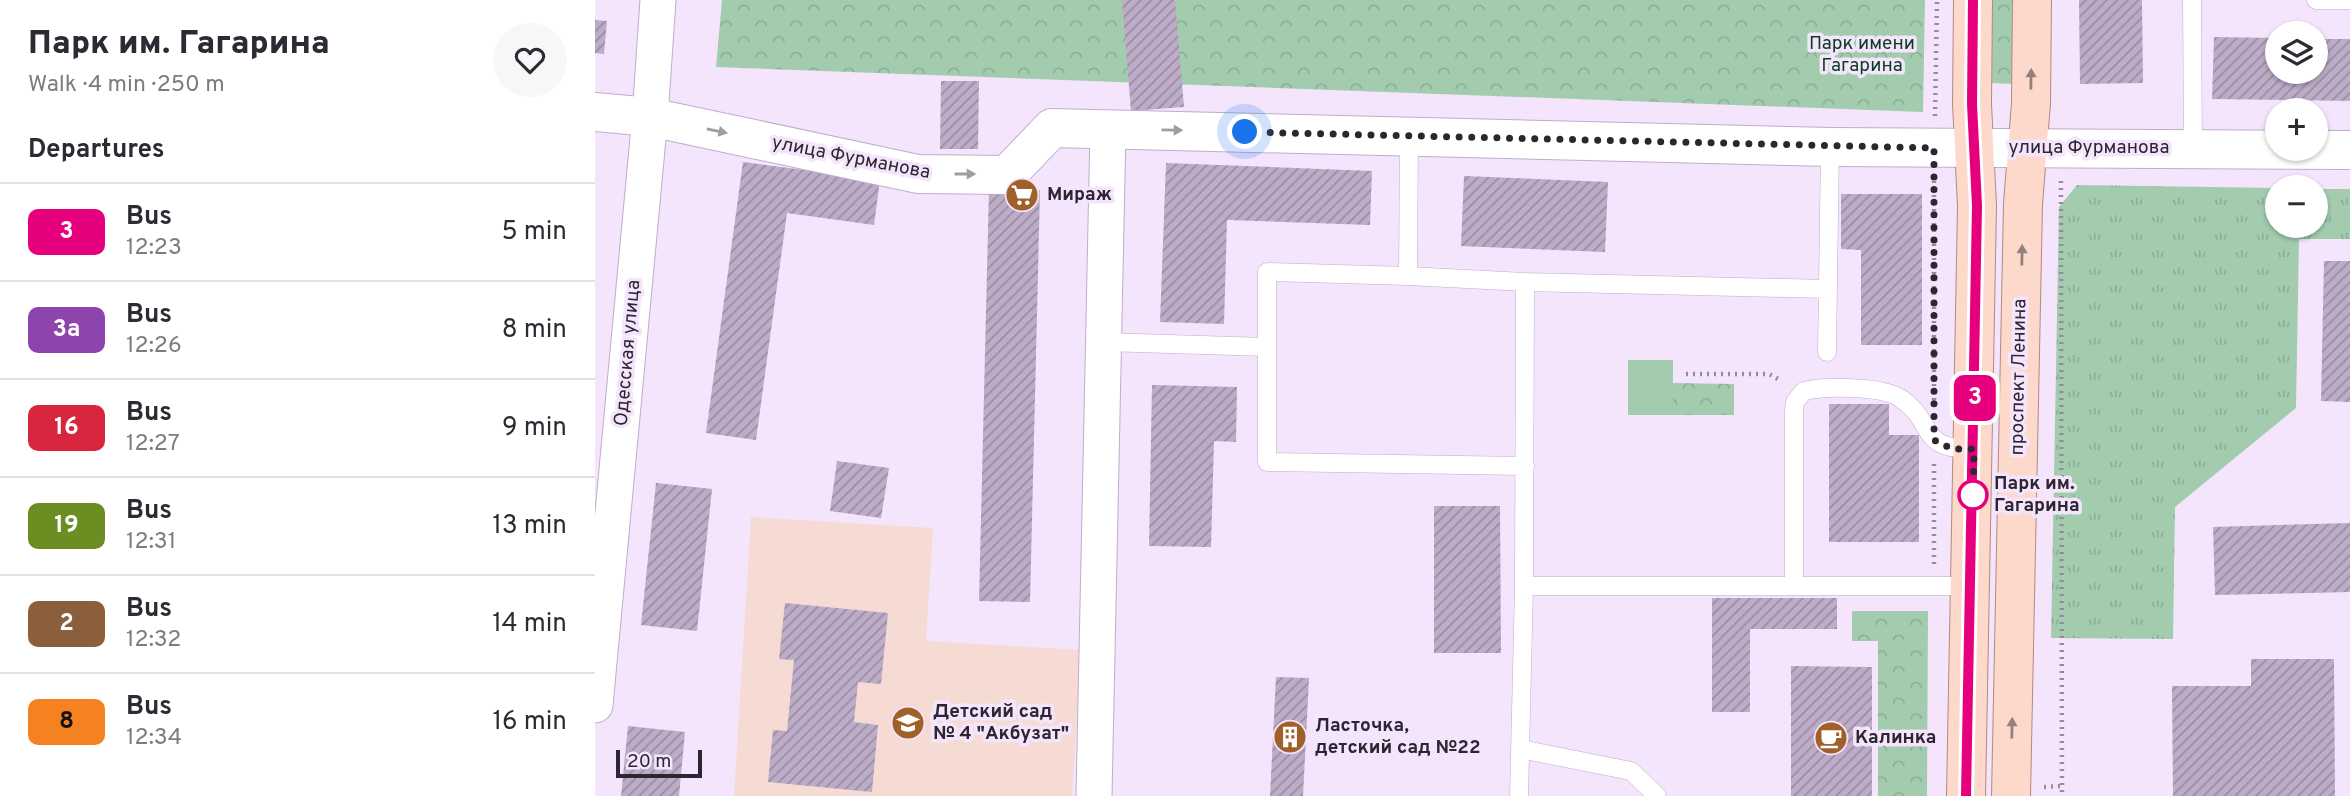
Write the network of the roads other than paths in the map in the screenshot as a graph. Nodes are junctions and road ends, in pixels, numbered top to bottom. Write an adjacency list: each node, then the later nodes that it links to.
1 (658, 0): 8 (street, Одесская улица)
2 (1973, 0): 13 (main road)
3 (2032, 0): 12 (main road, проспект Ленина, one-way to 3)
4 (2192, 0): 14 (lane)
5 (2316, 0): 6 (lane)
6 (2350, 0)
7 (595, 112): 8 (street, улица Фурманова)
8 (650, 117): 9 (street, улица Фурманова, one-way to 9); 27 (street, Одесская улица)
9 (1108, 129): 10 (street, улица Фурманова, one-way to 10); 19 (street)
10 (1409, 136): 11 (street, улица Фурманова); 16 (lane)
11 (1830, 147): 13 (street, улица Фурманова); 18 (lane)
12 (2045, 147): 13 (street, улица Фурманова); 14 (street, улица Фурманова); 33 (main road, проспект Ленина, one-way to 12)
13 (1975, 148): 22 (main road)
14 (2193, 148): 15 (street, улица Фурманова)
15 (2350, 150)
16 (1409, 276): 17 (lane); 20 (lane)
17 (1525, 282): 18 (lane); 23 (lane)
18 (1828, 289): 21 (lane)
19 (1104, 341): 20 (lane); 29 (street)
20 (1267, 347): 23 (lane)
21 (1827, 352)
22 (1974, 449): 25 (lane); 26 (main road)
23 (1525, 466): 24 (lane)
24 (1524, 586): 25 (lane); 28 (lane)
25 (1794, 586): 26 (lane)
26 (1972, 586): 32 (main road)
27 (595, 705)
28 (1520, 749): 30 (lane); 31 (lane)
29 (1094, 796)
30 (1519, 796)
31 (1657, 796)
32 (1966, 796)
33 (2011, 796)

